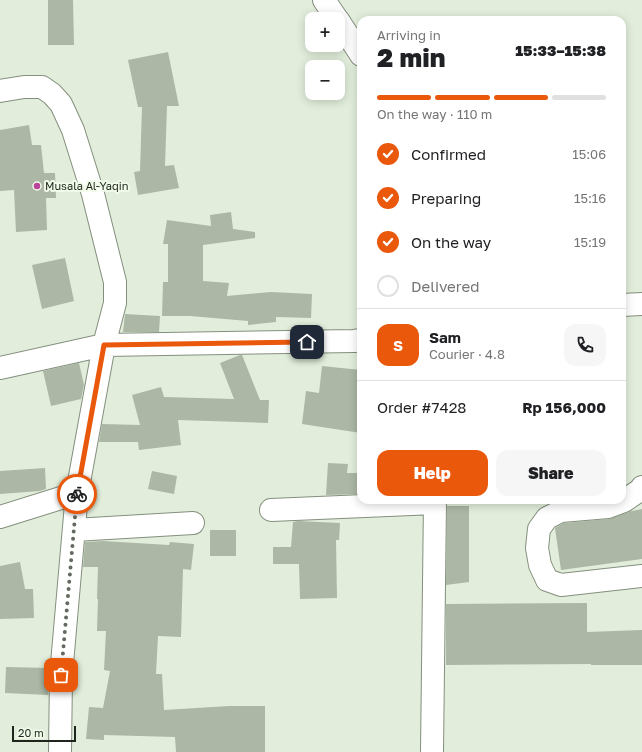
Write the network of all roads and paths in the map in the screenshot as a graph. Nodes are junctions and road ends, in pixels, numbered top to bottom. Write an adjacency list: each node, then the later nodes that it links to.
1 (324, 0): 2 (street)
2 (332, 12)
3 (345, 30): 4 (street)
4 (357, 48)
5 (0, 91): 9 (street)
6 (642, 304): 7 (street)
7 (626, 305)
8 (357, 341): 9 (street)
9 (104, 345): 10 (street); 12 (street)
10 (0, 368)
11 (642, 487): 13 (street)
12 (77, 493): 18 (street); 20 (street)
13 (626, 500)
14 (388, 504): 17 (street)
15 (427, 504): 23 (street)
16 (616, 504): 21 (street)
17 (271, 510)
18 (0, 517)
19 (193, 523): 20 (street)
20 (74, 530): 22 (street)
21 (642, 576)
22 (60, 752)
23 (432, 752)

